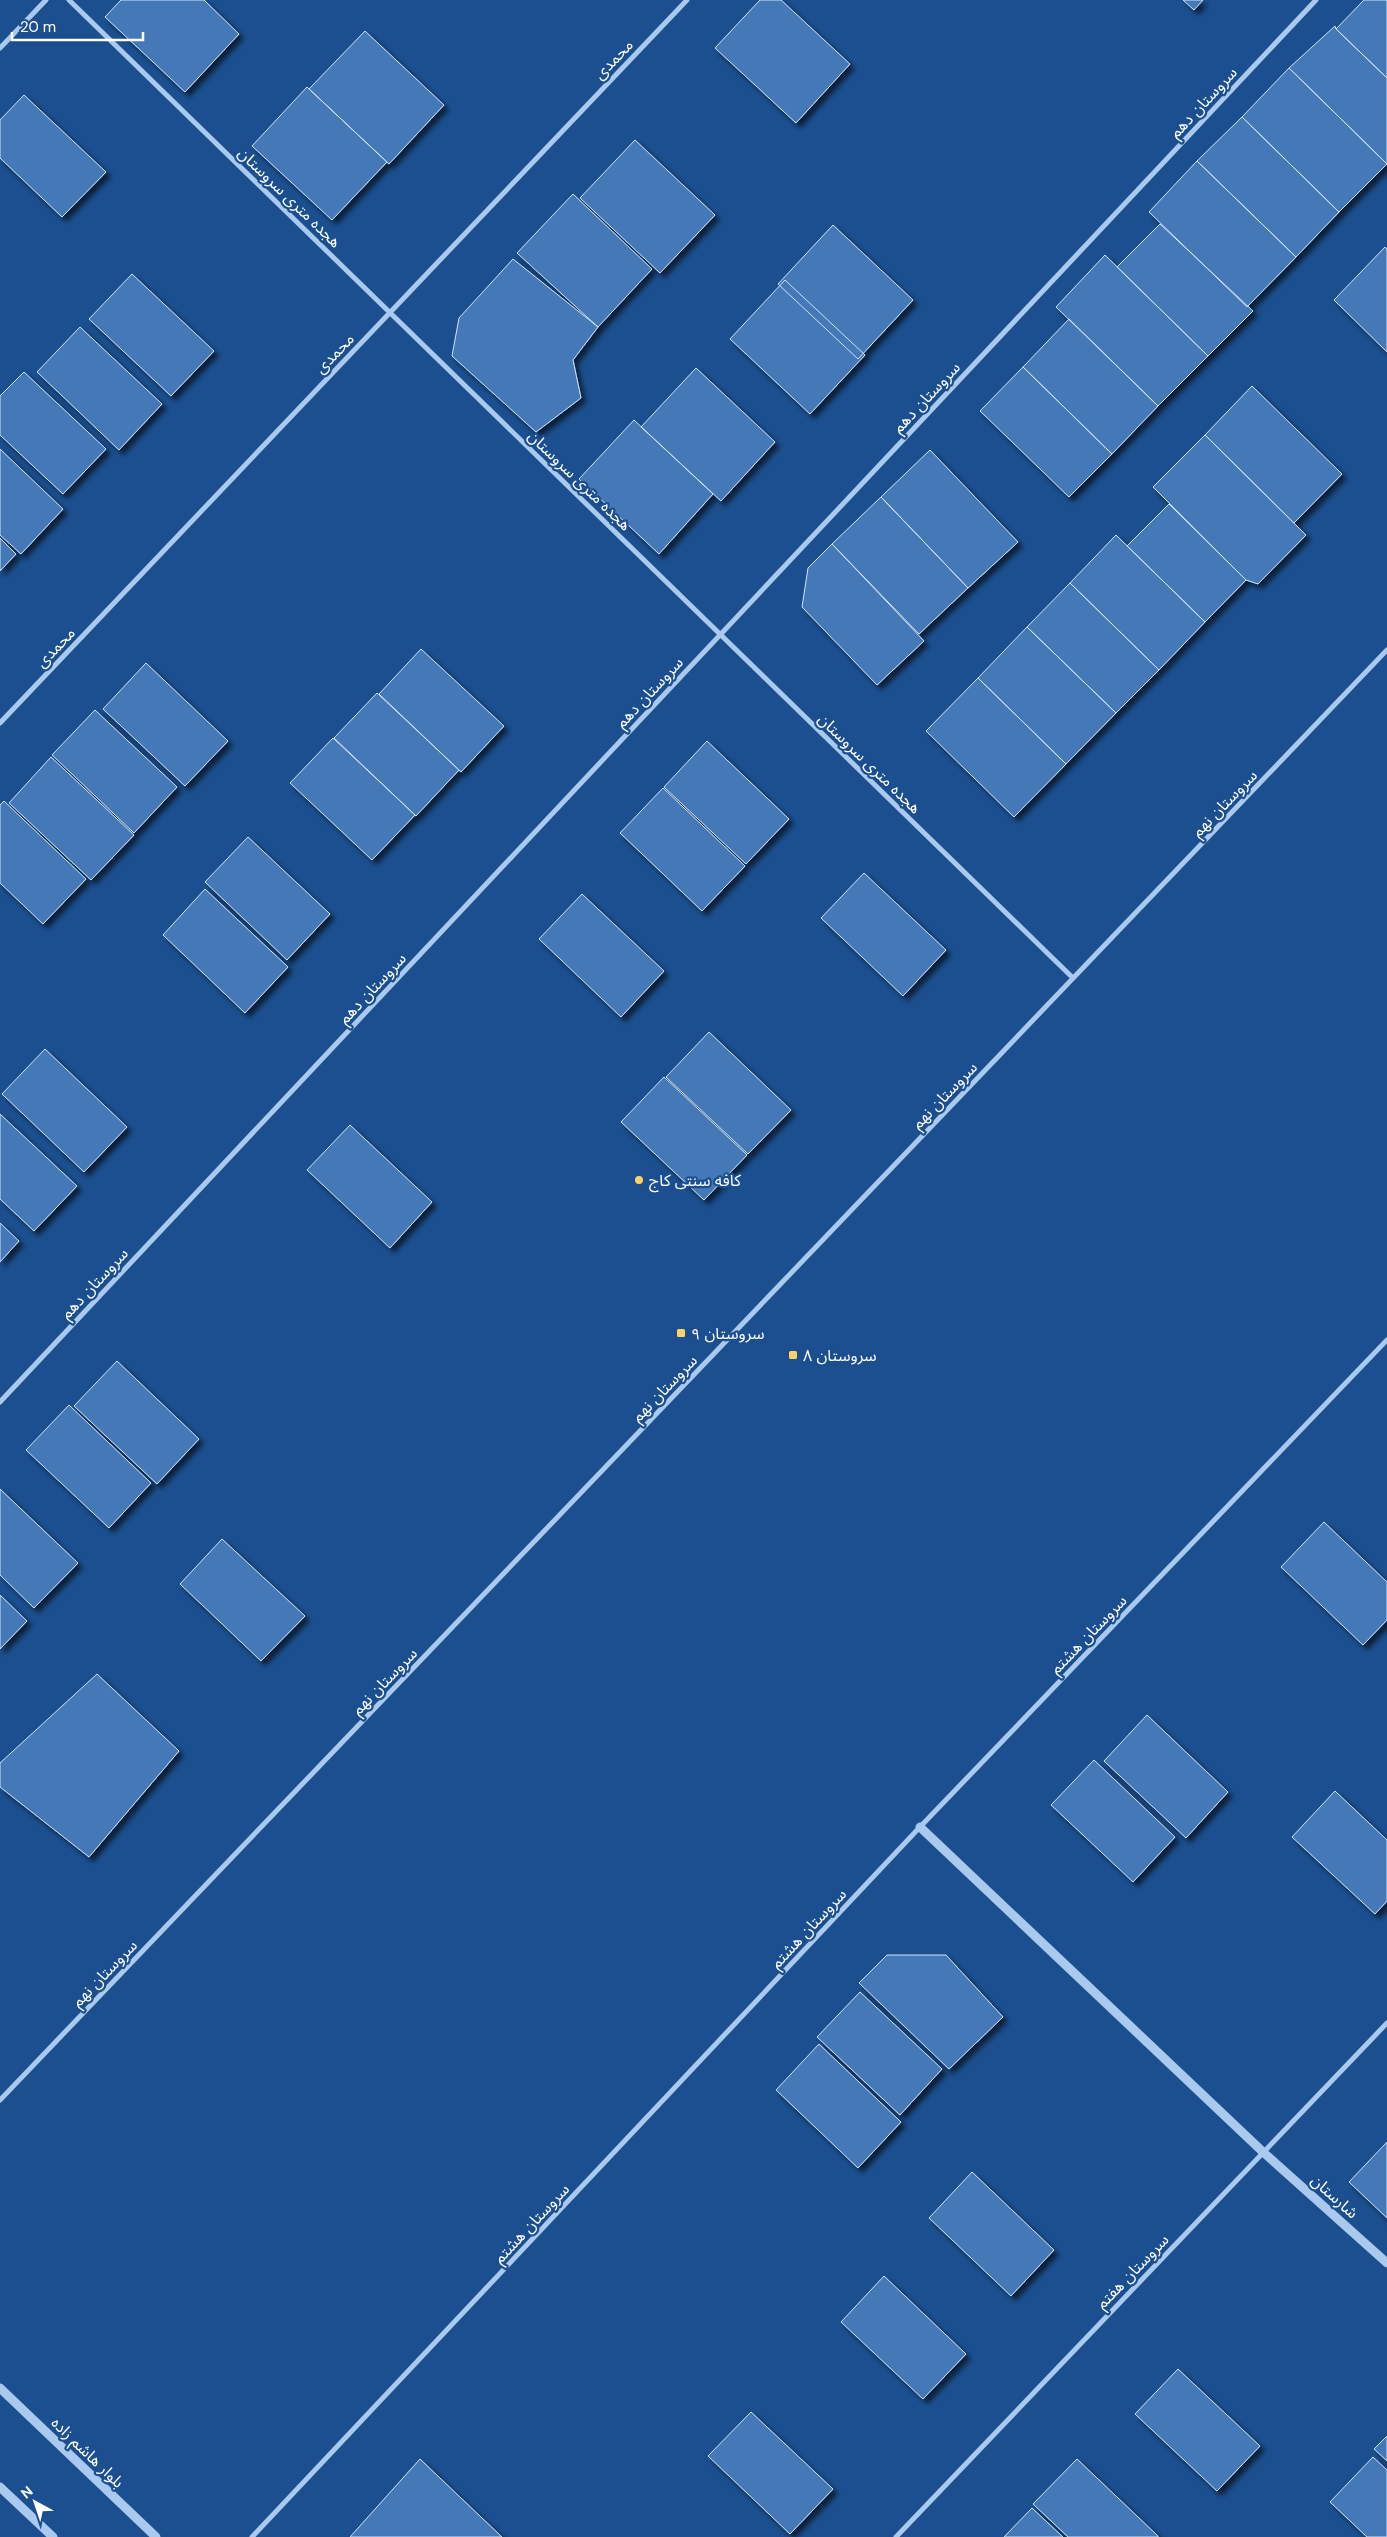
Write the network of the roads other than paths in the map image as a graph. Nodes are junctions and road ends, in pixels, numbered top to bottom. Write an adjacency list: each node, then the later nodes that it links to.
1 (46, 0): 5 (street)
2 (69, 0): 6 (street, هجده متری سروستان)
3 (687, 0): 6 (street, محمدی)
4 (1316, 0): 7 (street, سروستان دهم)
5 (0, 48)
6 (390, 312): 7 (street, هجده متری سروستان); 9 (street, محمدی)
7 (720, 634): 10 (street, هجده متری سروستان); 12 (street, سروستان دهم)
8 (1387, 650): 10 (street, سروستان نهم)
9 (0, 723)
10 (1074, 978): 15 (street, سروستان نهم)
11 (1387, 1340): 13 (street, سروستان هشتم)
12 (0, 1402)
13 (920, 1827): 16 (street, شارستان); 22 (street, سروستان هشتم)
14 (1387, 2022): 16 (street, سروستان هفتم)
15 (0, 2100)
16 (1263, 2152): 17 (street, شارستان); 23 (street, سروستان هفتم)
17 (1387, 2263)
18 (0, 2388): 21 (street, بلوار هاشم زاده)
19 (0, 2487): 20 (street)
20 (53, 2537)
21 (156, 2537)
22 (252, 2537)
23 (896, 2537)

